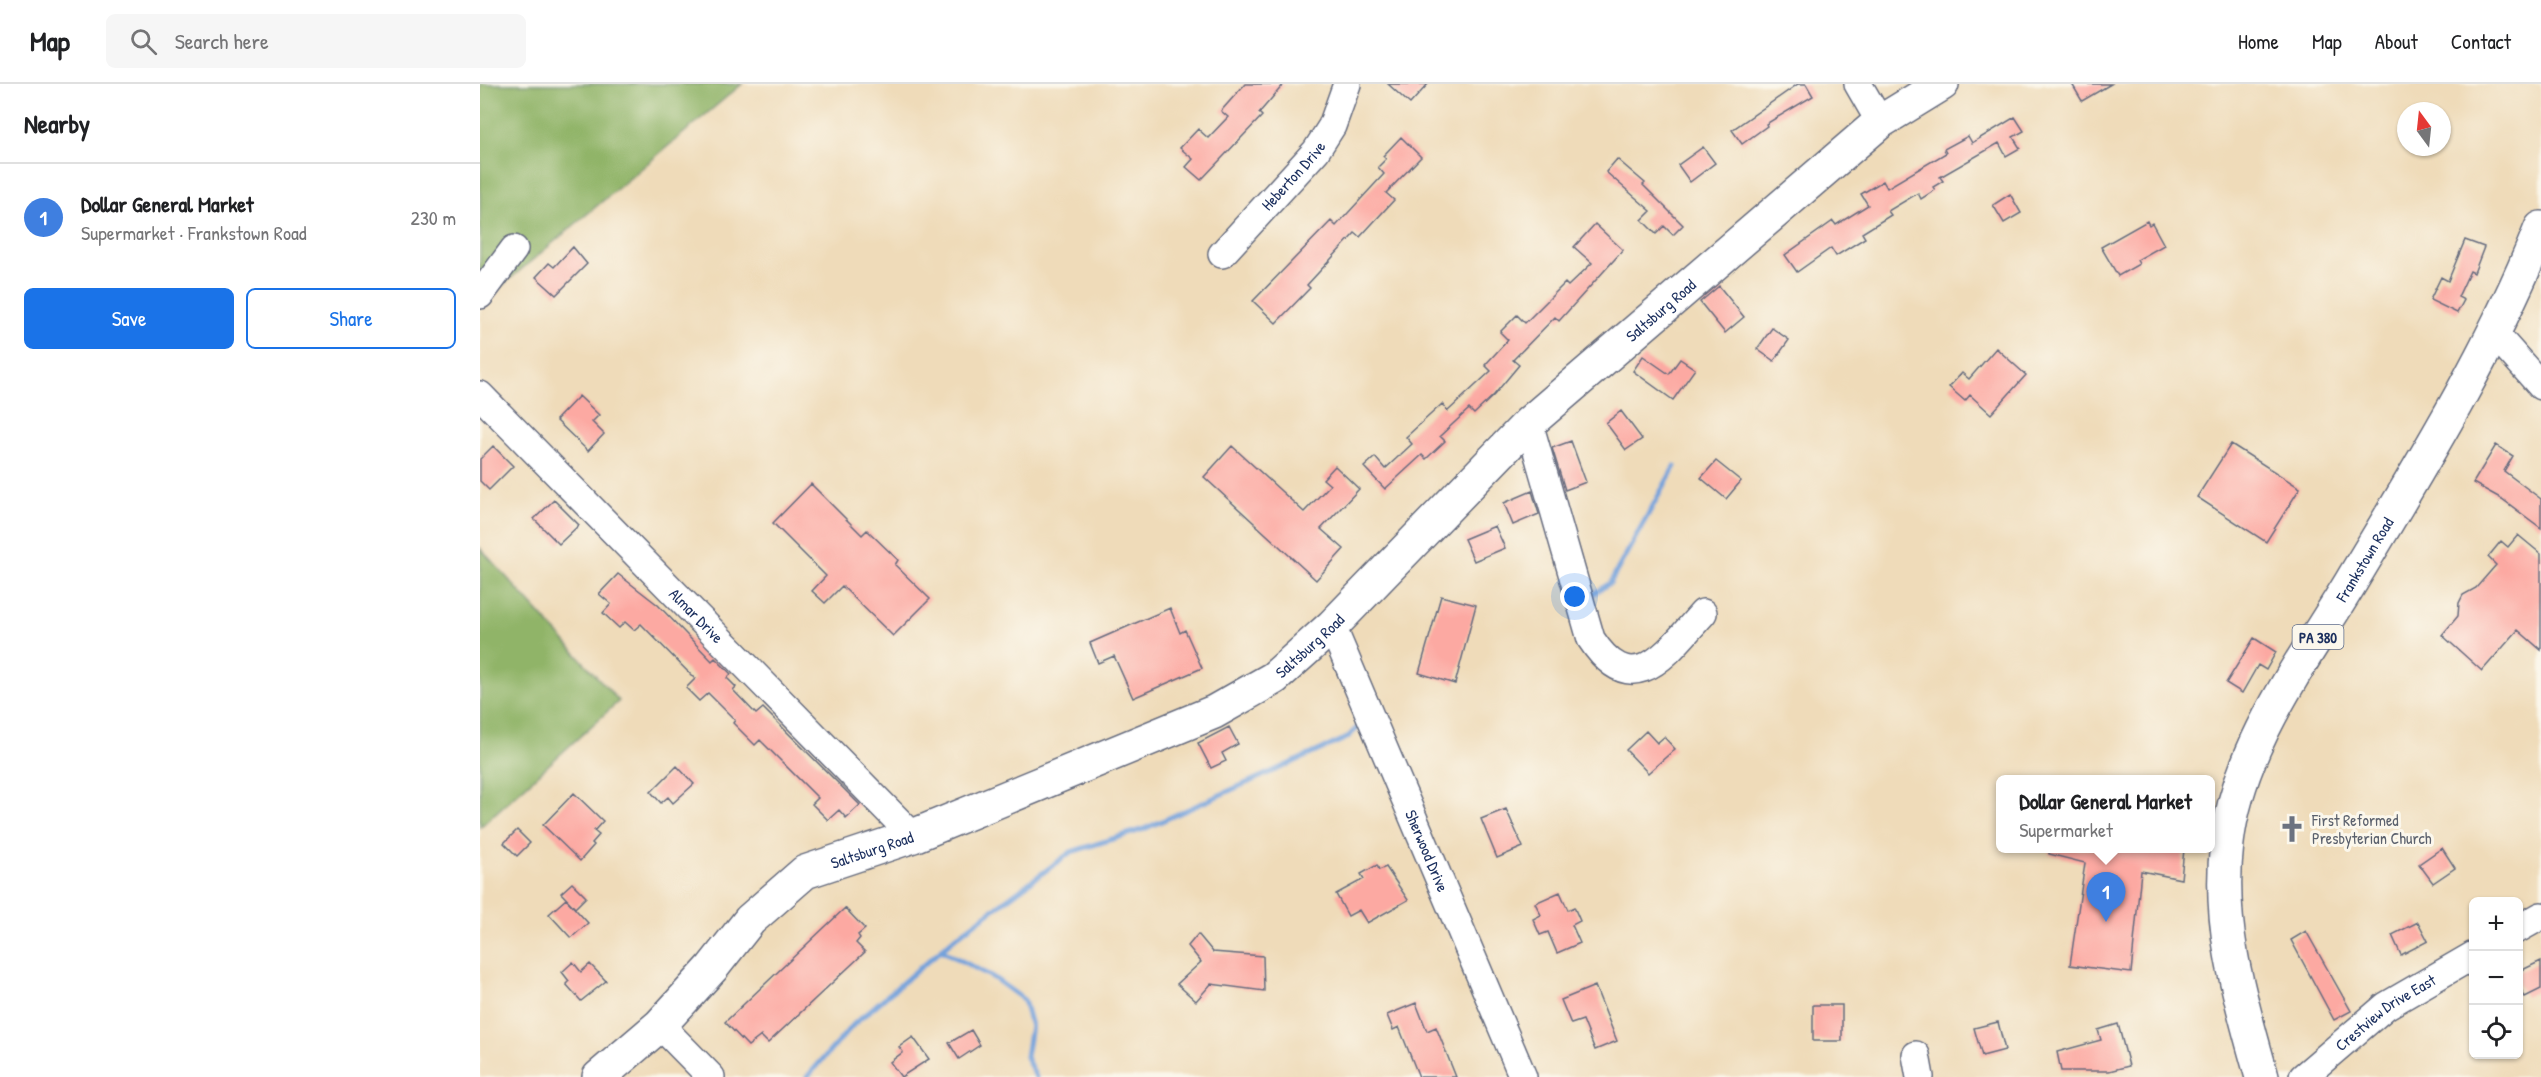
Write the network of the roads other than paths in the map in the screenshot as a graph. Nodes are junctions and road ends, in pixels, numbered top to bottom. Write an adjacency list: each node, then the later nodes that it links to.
1 (1347, 84): 7 (street, Heberton Drive)
2 (1858, 84): 4 (street)
3 (1942, 84): 4 (main road, Saltsburg Road)
4 (1880, 122): 12 (main road, Saltsburg Road)
5 (2541, 228): 9 (main road, Frankstown Road / PA 380)
6 (514, 249): 8 (street)
7 (1222, 254)
8 (480, 295)
9 (2495, 334): 10 (street); 23 (main road, Frankstown Road / PA 380)
10 (2541, 386)
11 (480, 395): 15 (street, Almar Drive)
12 (1529, 423): 13 (street); 14 (main road, Saltsburg Road)
13 (1703, 613)
14 (1332, 626): 15 (main road, Saltsburg Road); 22 (street, Sherwood Drive)
15 (914, 836): 19 (main road, Saltsburg Road)
16 (2541, 916): 17 (street)
17 (2523, 926)
18 (2469, 958): 24 (street, Crestview Drive East)
19 (660, 1025): 20 (main road, Saltsburg Road); 21 (street)
20 (599, 1077)
21 (711, 1077)
22 (1523, 1077)
23 (2262, 1077)
24 (2303, 1077)

